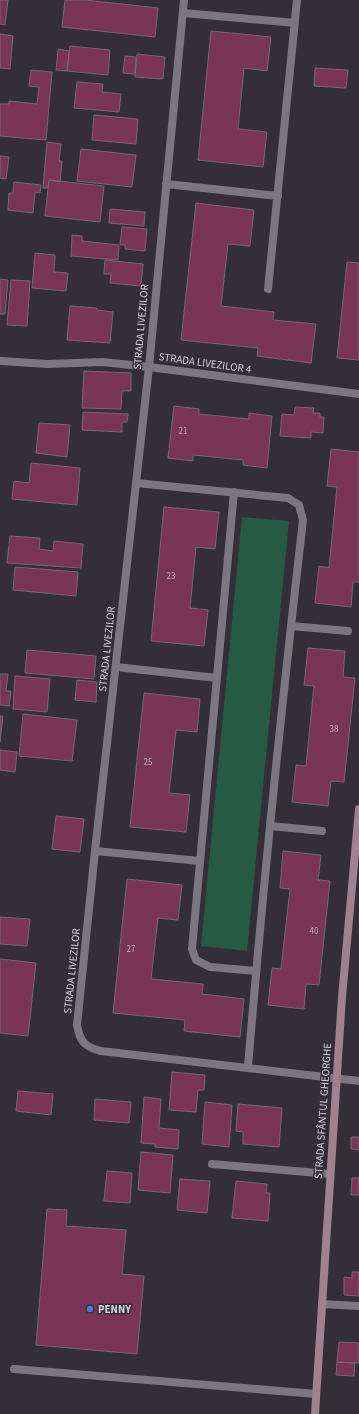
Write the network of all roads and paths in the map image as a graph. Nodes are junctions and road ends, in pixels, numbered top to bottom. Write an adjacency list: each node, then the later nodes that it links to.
1 (184, 0): 3 (street, STRADA LIVEZILOR)
2 (297, 0): 4 (street)
3 (183, 13): 4 (street); 5 (street, STRADA LIVEZILOR)
4 (295, 23): 6 (street)
5 (166, 184): 6 (street); 9 (street, STRADA LIVEZILOR)
6 (278, 196): 7 (street)
7 (268, 289)
8 (0, 361): 9 (street, STRADA LIVEZILOR 4)
9 (149, 366): 10 (street, STRADA LIVEZILOR 4); 11 (street, STRADA LIVEZILOR)
10 (359, 394)
11 (136, 483): 12 (street); 15 (street, STRADA LIVEZILOR)
12 (234, 492): 13 (street); 16 (street)
13 (291, 626): 14 (street); 18 (street)
14 (348, 631)
15 (116, 667): 16 (street); 20 (street, STRADA LIVEZILOR)
16 (217, 678): 21 (street)
17 (359, 809): 24 (street, STRADA SFÂNTUL GHEORGHE)
18 (271, 826): 19 (street); 22 (street)
19 (322, 831)
20 (95, 852): 21 (street); 23 (street, STRADA LIVEZILOR)
21 (200, 861): 22 (street)
22 (256, 971): 23 (street)
23 (248, 1067): 24 (street, STRADA LIVEZILOR)
24 (336, 1079): 25 (street, STRADA LIVEZILOR); 27 (street, STRADA SFÂNTUL GHEORGHE)
25 (359, 1081)
26 (212, 1164): 27 (street)
27 (330, 1174): 28 (street, STRADA SFÂNTUL GHEORGHE)
28 (322, 1304): 29 (street); 31 (street, STRADA SFÂNTUL GHEORGHE)
29 (359, 1306)
30 (14, 1369): 31 (street)
31 (316, 1394): 32 (street, STRADA SFÂNTUL GHEORGHE)
32 (315, 1414)

